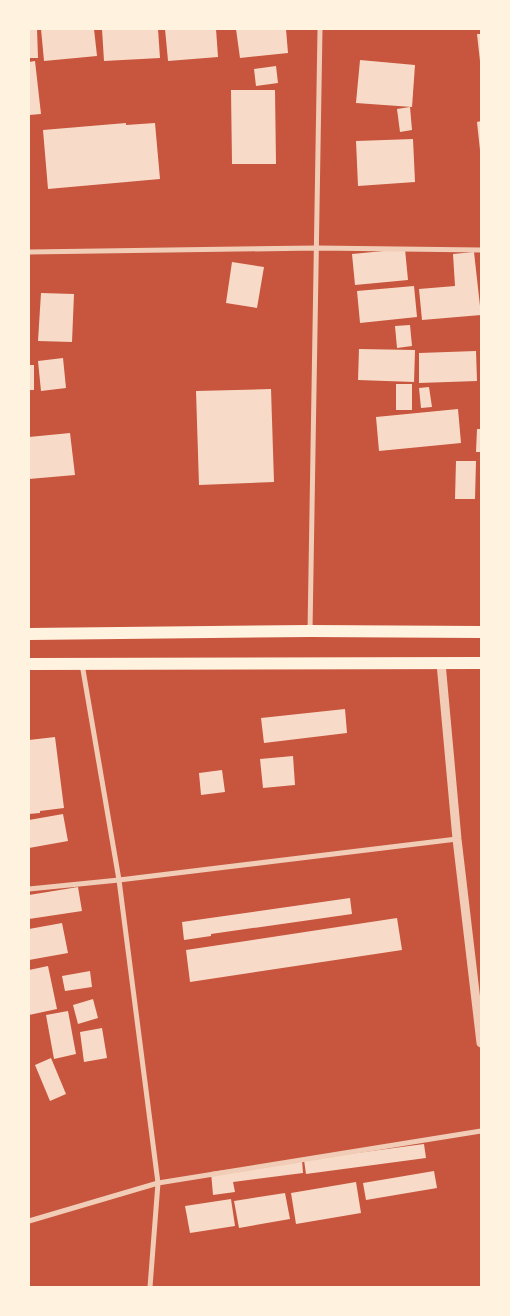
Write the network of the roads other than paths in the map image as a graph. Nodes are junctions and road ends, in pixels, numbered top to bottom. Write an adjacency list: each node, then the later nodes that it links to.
1 (320, 29): 2 (street)
2 (317, 248): 3 (street); 4 (street); 5 (street)
3 (481, 250)
4 (29, 252)
5 (310, 631): 6 (main road); 7 (main road)
6 (481, 632)
7 (29, 634)
8 (441, 663): 9 (main road); 11 (main road); 12 (street)
9 (481, 663)
10 (29, 664): 11 (main road)
11 (82, 664): 13 (street)
12 (457, 839): 13 (street); 15 (street)
13 (119, 880): 14 (street); 17 (street)
14 (29, 889)
15 (481, 1042)
16 (481, 1131): 17 (street)
17 (158, 1183): 18 (street); 19 (street)
18 (29, 1221)
19 (150, 1287)

